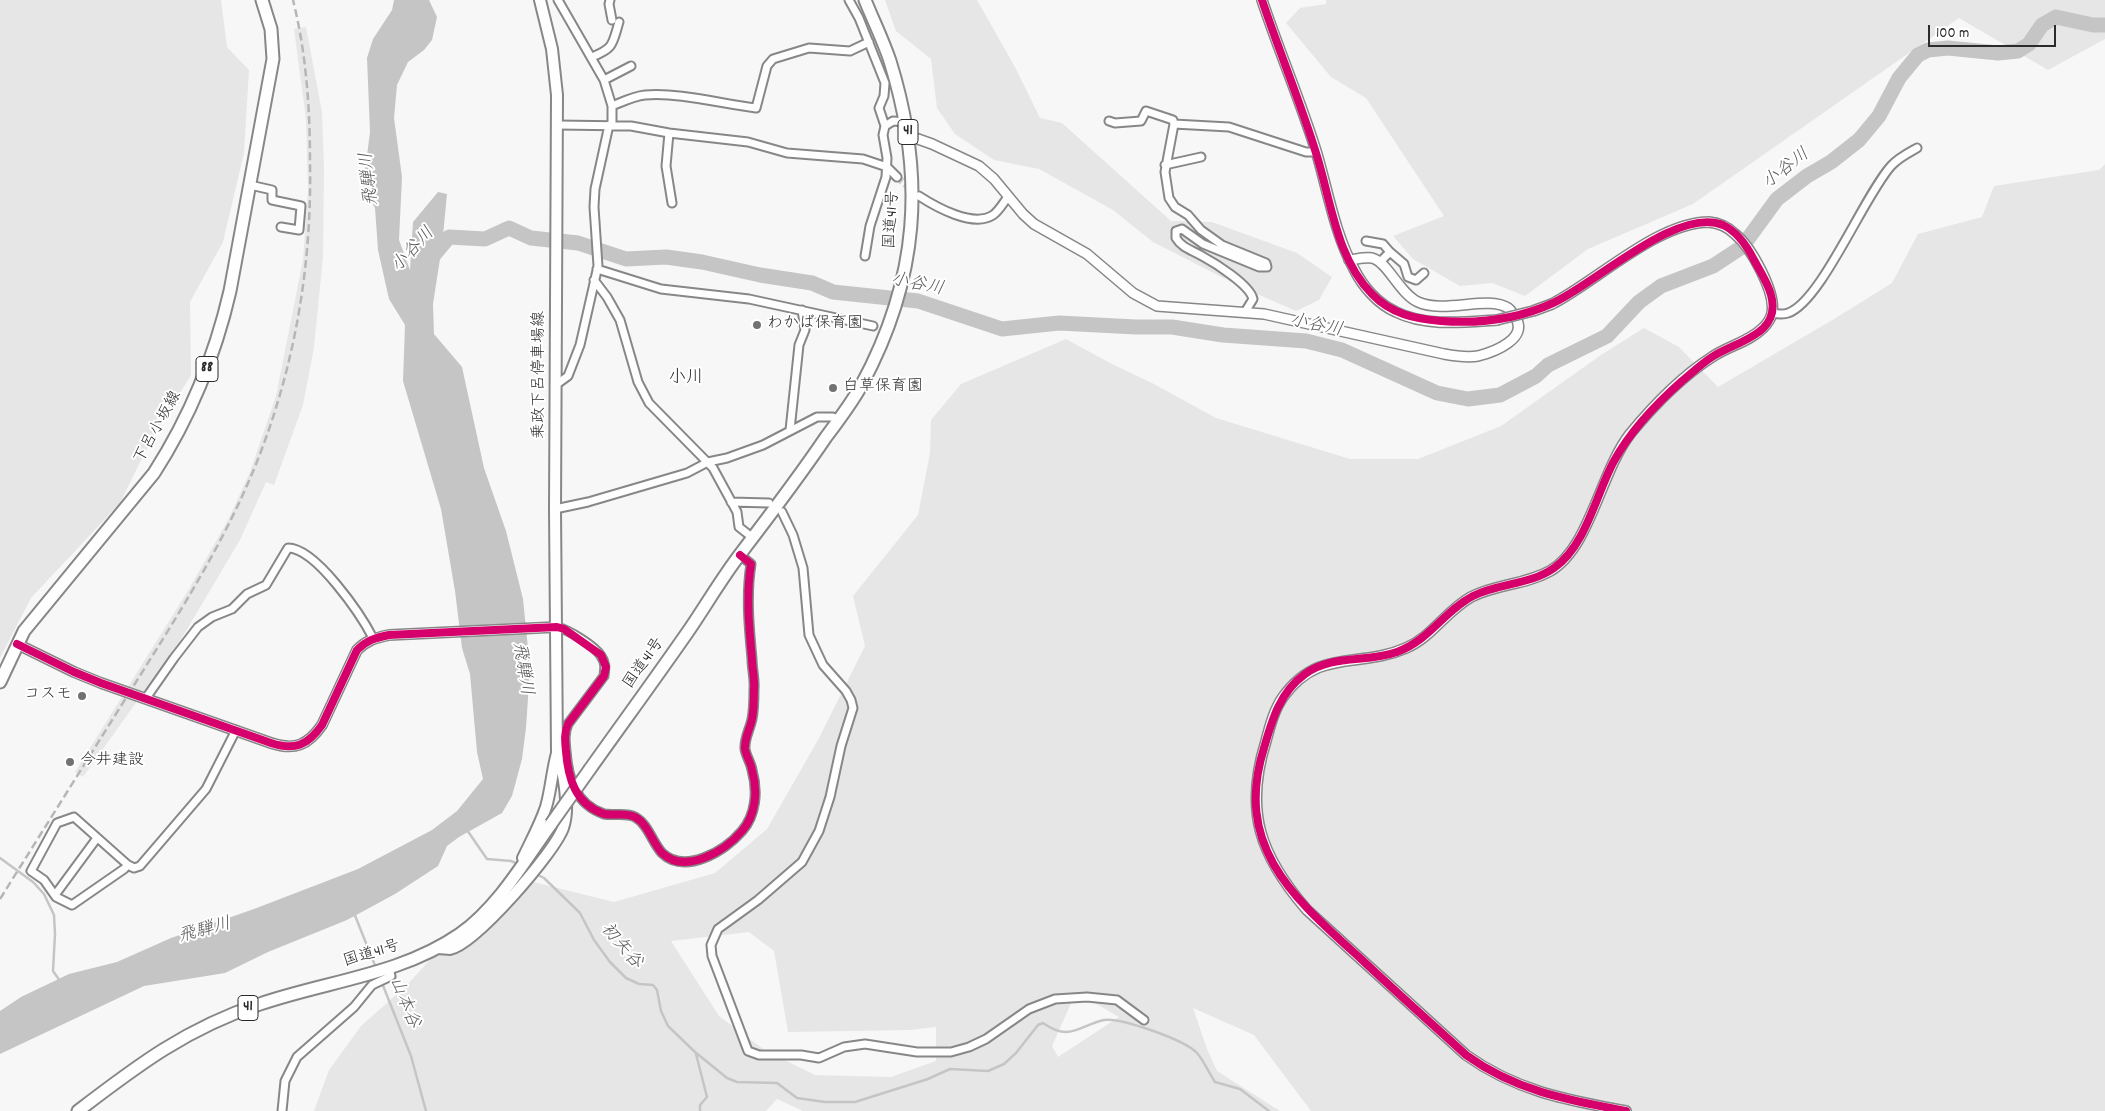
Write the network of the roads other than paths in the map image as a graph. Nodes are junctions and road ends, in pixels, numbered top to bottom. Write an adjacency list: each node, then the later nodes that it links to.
1 (262, 0): 27 (main road, 下呂小坂線 / 88)
2 (540, 0): 16 (main road, 乗政下呂停車場線)
3 (558, 0): 9 (street)
4 (610, 0): 9 (street)
5 (849, 0): 8 (street)
6 (865, 0): 14 (main road, 国道41号 / 41)
7 (1262, 0): 22 (street)
8 (869, 42): 12 (street); 18 (street)
9 (592, 57): 11 (street)
10 (631, 66): 11 (street)
11 (604, 80): 12 (street)
12 (612, 106): 17 (street)
13 (1109, 121): 15 (street)
14 (906, 122): 18 (street); 20 (main road, 国道41号 / 41)
15 (1174, 124): 22 (street); 24 (street)
16 (558, 125): 17 (street); 44 (main road, 乗政下呂停車場線)
17 (610, 126): 19 (street); 37 (street)
18 (885, 126): 25 (street)
19 (669, 133): 25 (street); 30 (street)
20 (909, 138): 29 (street); 45 (main road, 国道41号 / 41)
21 (1917, 148): 42 (street)
22 (1316, 152): 35 (street)
23 (1201, 156): 24 (street)
24 (1166, 165): 41 (street)
25 (887, 167): 26 (street); 34 (street)
26 (897, 177)
27 (250, 185): 31 (street); 56 (main road, 下呂小坂線 / 88)
28 (919, 196): 29 (street)
29 (1008, 197): 41 (street)
30 (672, 203)
31 (281, 228)
32 (1366, 241): 33 (street)
33 (1390, 252): 36 (street); 38 (street)
34 (865, 256)
35 (1350, 260): 36 (street); 42 (street, bridge)
36 (1380, 262): 41 (street)
37 (597, 268): 39 (street); 40 (street)
38 (1424, 273)
39 (594, 280): 44 (street); 47 (street)
40 (802, 310): 43 (street); 46 (street)
41 (1245, 312)
42 (1772, 313): 70 (street)
43 (873, 326)
44 (557, 384): 50 (main road, 乗政下呂停車場線)
45 (838, 420): 46 (street); 52 (main road, 国道41号 / 41)
46 (790, 430): 47 (street)
47 (708, 462): 48 (street); 50 (street)
48 (731, 502): 49 (street); 52 (street)
49 (768, 503)
50 (555, 509): 54 (main road, 乗政下呂停車場線)
51 (782, 512): 67 (street)
52 (753, 538): 53 (main road, 国道41号 / 41)
53 (740, 554): 54 (street); 63 (main road, 国道41号 / 41, bridge)
54 (557, 627): 55 (street); 60 (main road, 乗政下呂停車場線)
55 (373, 638): 58 (street); 59 (street)
56 (17, 644): 57 (main road, 下呂小坂線 / 88); 58 (street)
57 (0, 682)
58 (146, 698): 59 (street)
59 (236, 730): 62 (street)
60 (557, 753): 63 (main road); 65 (main road)
61 (98, 838): 62 (street); 64 (street); 64 (street)
62 (128, 865): 64 (street)
63 (521, 865): 65 (main road, 国道41号 / 41)
64 (55, 895)
65 (438, 948): 66 (main road, 国道41号 / 41)
66 (389, 968): 68 (main road, 国道41号 / 41); 69 (street)
67 (1144, 1020)
68 (78, 1111)
69 (282, 1111)
70 (1626, 1111)

